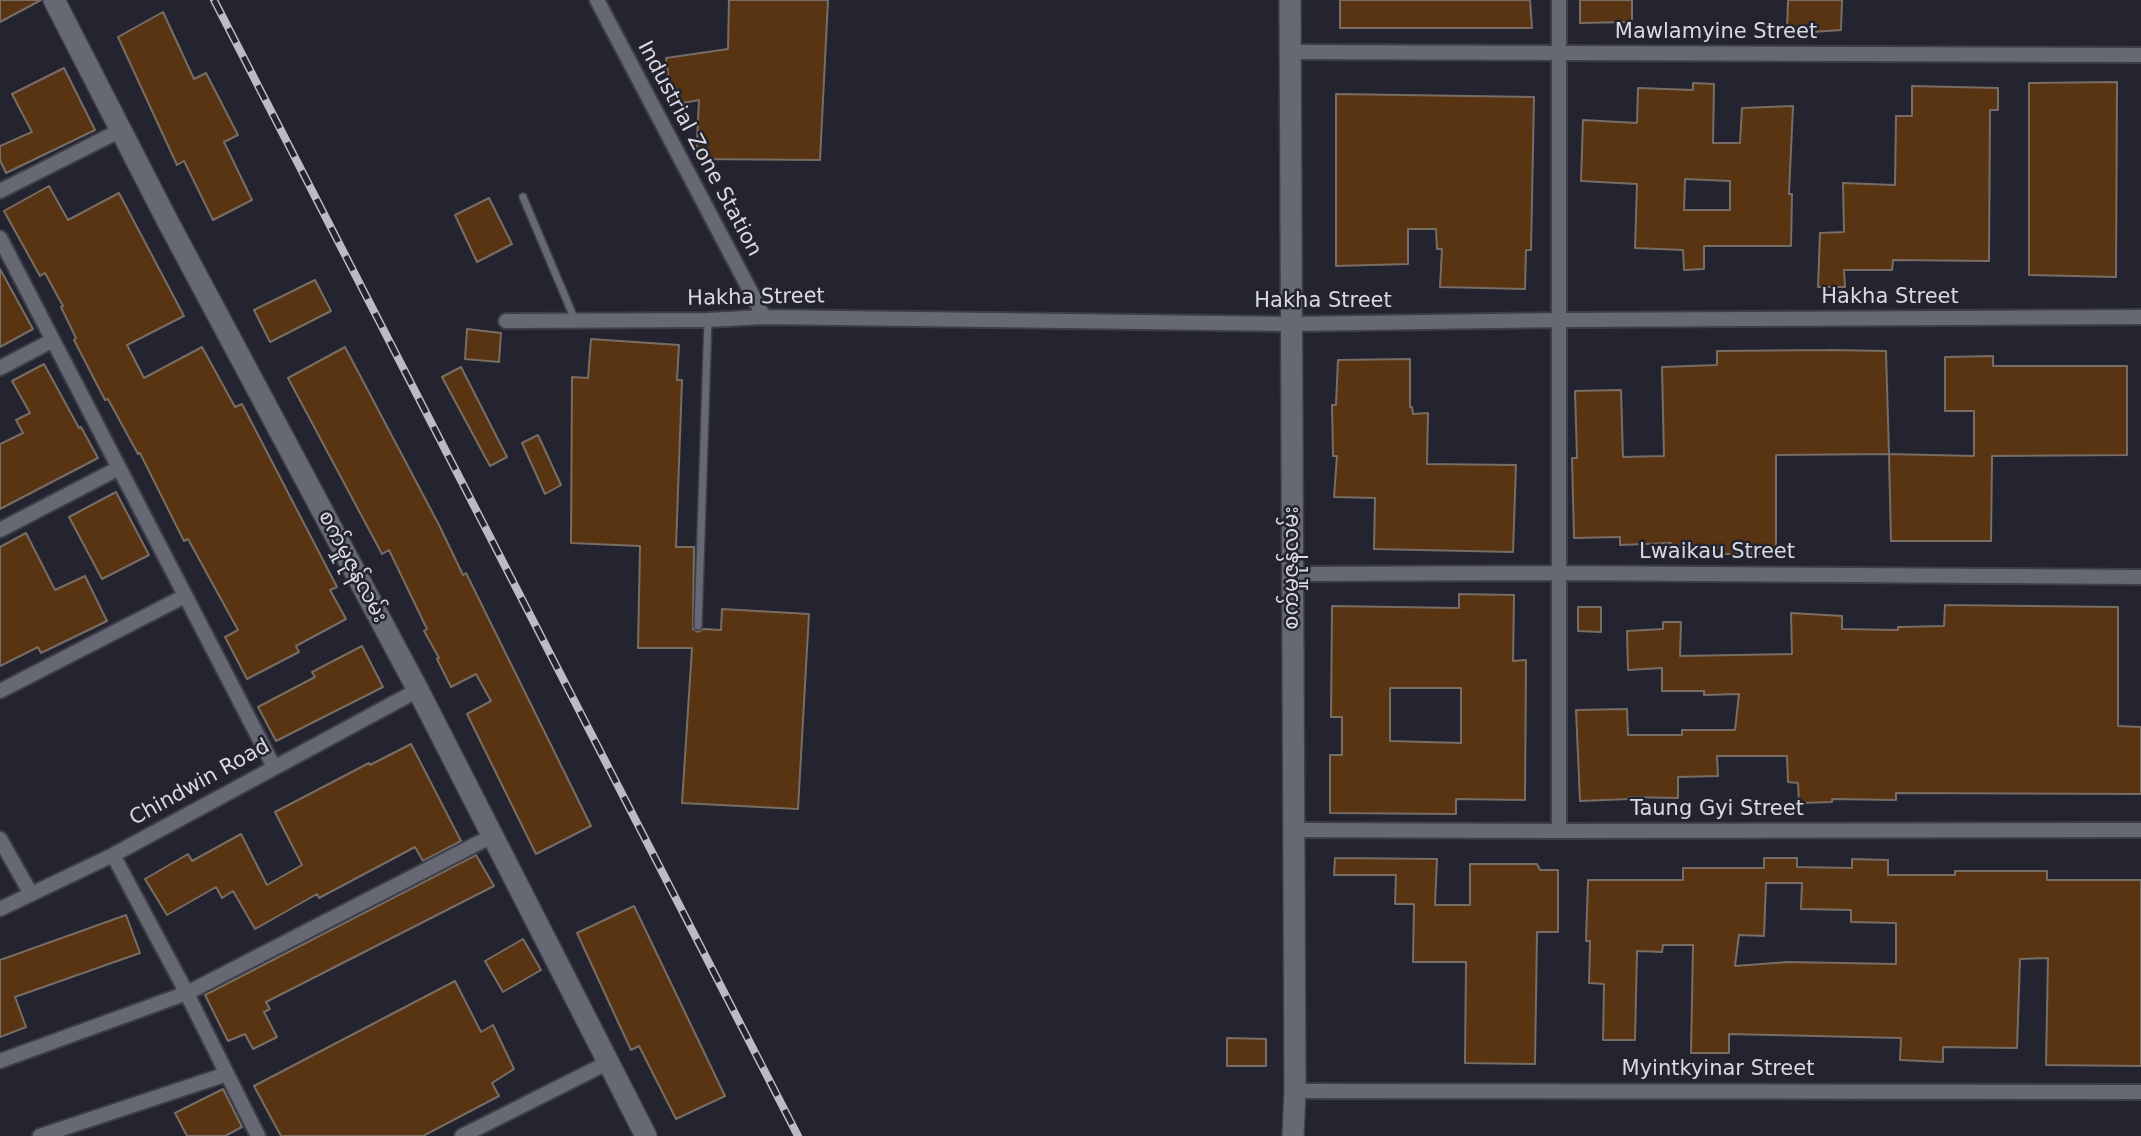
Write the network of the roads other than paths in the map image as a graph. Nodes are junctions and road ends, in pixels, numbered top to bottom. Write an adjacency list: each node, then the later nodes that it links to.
1 (54, 0): 8 (street, စက်မှုဇုန်လမ်း)
2 (597, 0): 12 (street, Industrial Zone Station)
3 (1290, 0): 5 (street, စက်မှုဇုန်လမ်း)
4 (1559, 0): 6 (street)
5 (1290, 52): 6 (street, Mawlamyine Street); 18 (street, စက်မှုဇုန်လမ်း)
6 (1560, 54): 7 (street, Mawlamyine Street); 16 (street)
7 (2141, 55)
8 (121, 130): 9 (street); 28 (street, စက်မှုဇုန်လမ်း)
9 (0, 191)
10 (523, 197): 14 (lane)
11 (0, 238): 19 (street)
12 (764, 317): 15 (street, Hakha Street); 18 (street, Hakha Street)
13 (2141, 317): 16 (street, Hakha Street)
14 (576, 320): 15 (street, Hakha Street); 17 (street, Hakha Street)
15 (708, 320): 27 (lane)
16 (1560, 320): 18 (street, Hakha Street); 23 (street)
17 (506, 321)
18 (1292, 324): 24 (street, စက်မှုဇုန်လမ်း)
19 (53, 340): 20 (street); 21 (street)
20 (0, 368)
21 (119, 468): 22 (street); 26 (street)
22 (0, 530)
23 (1559, 573): 24 (street, Lwaikau Street); 25 (street, Lwaikau Street); 33 (street)
24 (1293, 574): 31 (street, စက်မှုဇုန်လမ်း)
25 (2141, 577)
26 (185, 596): 29 (street); 30 (street)
27 (698, 626)
28 (418, 690): 30 (street, Chindwin Road); 34 (street, စက်မှုဇုန်လမ်း)
29 (0, 691)
30 (274, 767): 36 (street, Chindwin Road)
31 (1294, 830): 33 (street, Taung Gyi Street); 43 (street, စက်မှုဇုန်လမ်း)
32 (2141, 830): 33 (street, Taung Gyi Street)
33 (1559, 831)
34 (492, 835): 39 (street); 41 (street, စက်မှုဇုန်လမ်း)
35 (0, 839): 37 (street)
36 (113, 855): 37 (street, Chindwin Road); 39 (street)
37 (31, 894): 38 (street, Chindwin Road)
38 (0, 909)
39 (187, 993): 40 (street); 42 (street)
40 (0, 1061)
41 (607, 1063): 47 (street); 48 (street, စက်မှုဇုန်လမ်း)
42 (227, 1073): 45 (street); 46 (street)
43 (1295, 1091): 44 (street, Myintkyinar Street); 49 (street, စက်မှုဇုန်လမ်း)
44 (2141, 1092)
45 (40, 1136)
46 (258, 1136)
47 (462, 1136)
48 (646, 1136)
49 (1293, 1136)

